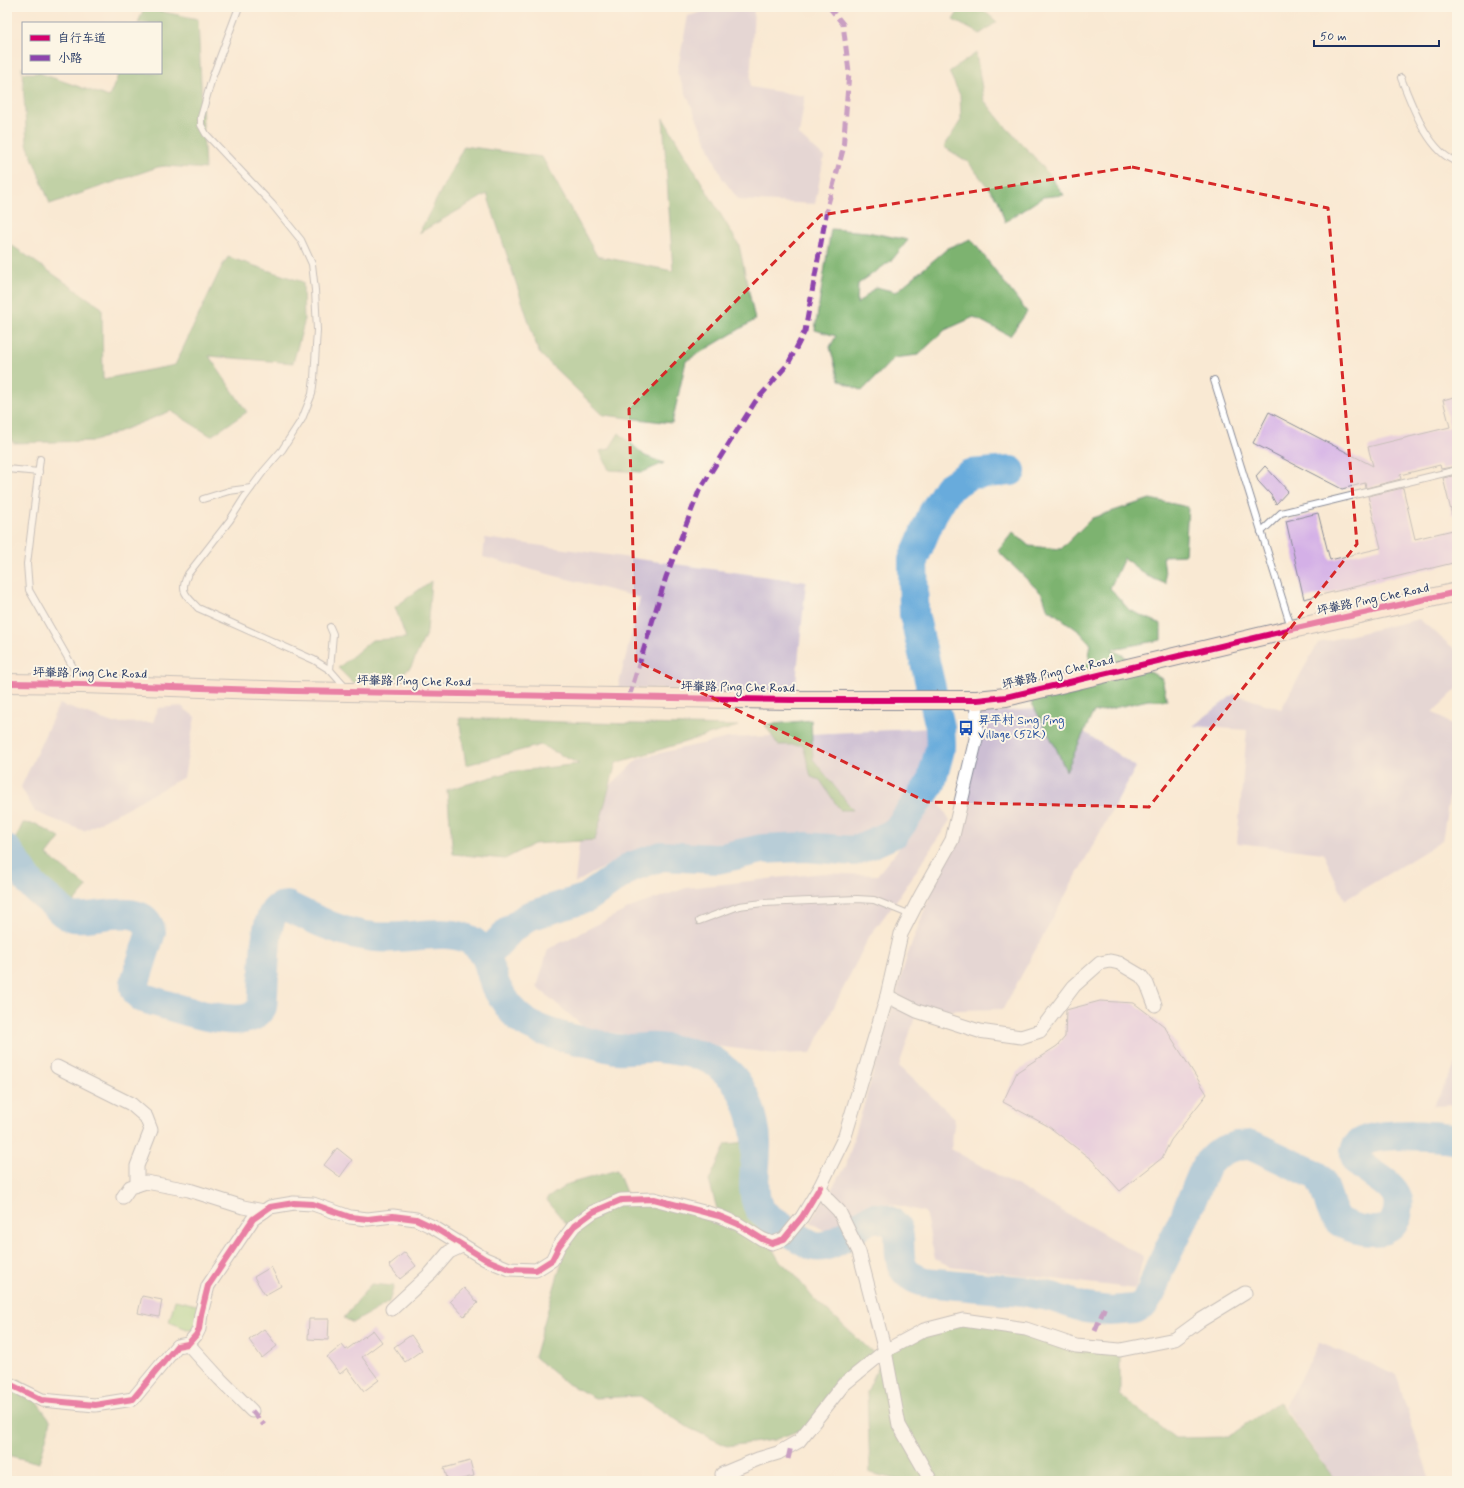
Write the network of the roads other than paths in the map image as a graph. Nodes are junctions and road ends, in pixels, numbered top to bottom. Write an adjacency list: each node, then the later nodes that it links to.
1 (239, 7): 9 (lane)
2 (1400, 78): 3 (lane)
3 (1457, 162)
4 (1214, 380): 11 (lane)
5 (40, 459): 8 (lane)
6 (7, 469): 8 (lane)
7 (1457, 470): 11 (lane)
8 (39, 472): 17 (lane)
9 (251, 488): 10 (lane); 15 (lane)
10 (203, 500)
11 (1261, 532): 14 (lane)
12 (1457, 592): 14 (street, 坪輋路 Ping Che Road)
13 (330, 627): 15 (lane)
14 (1292, 629): 19 (street, 坪輋路 Ping Che Road)
15 (330, 670): 18 (lane)
16 (7, 684): 17 (street, 坪輋路 Ping Che Road)
17 (82, 684): 18 (street, 坪輋路 Ping Che Road)
18 (351, 692): 19 (street, 坪輋路 Ping Che Road)
19 (972, 700): 20 (street)
20 (911, 915): 21 (lane); 22 (street)
21 (699, 921)
22 (887, 996): 23 (street); 26 (street)
23 (1155, 1005)
24 (57, 1067): 25 (street)
25 (137, 1185): 27 (street); 28 (street)
26 (820, 1187): 29 (street); 33 (street)
27 (123, 1197)
28 (264, 1211): 29 (street); 32 (street)
29 (462, 1246): 31 (street)
30 (1245, 1292): 33 (street)
31 (392, 1309)
32 (188, 1344): 34 (street); 35 (street)
33 (886, 1351): 36 (street); 37 (street)
34 (7, 1383)
35 (252, 1411)
36 (722, 1474)
37 (931, 1481)

